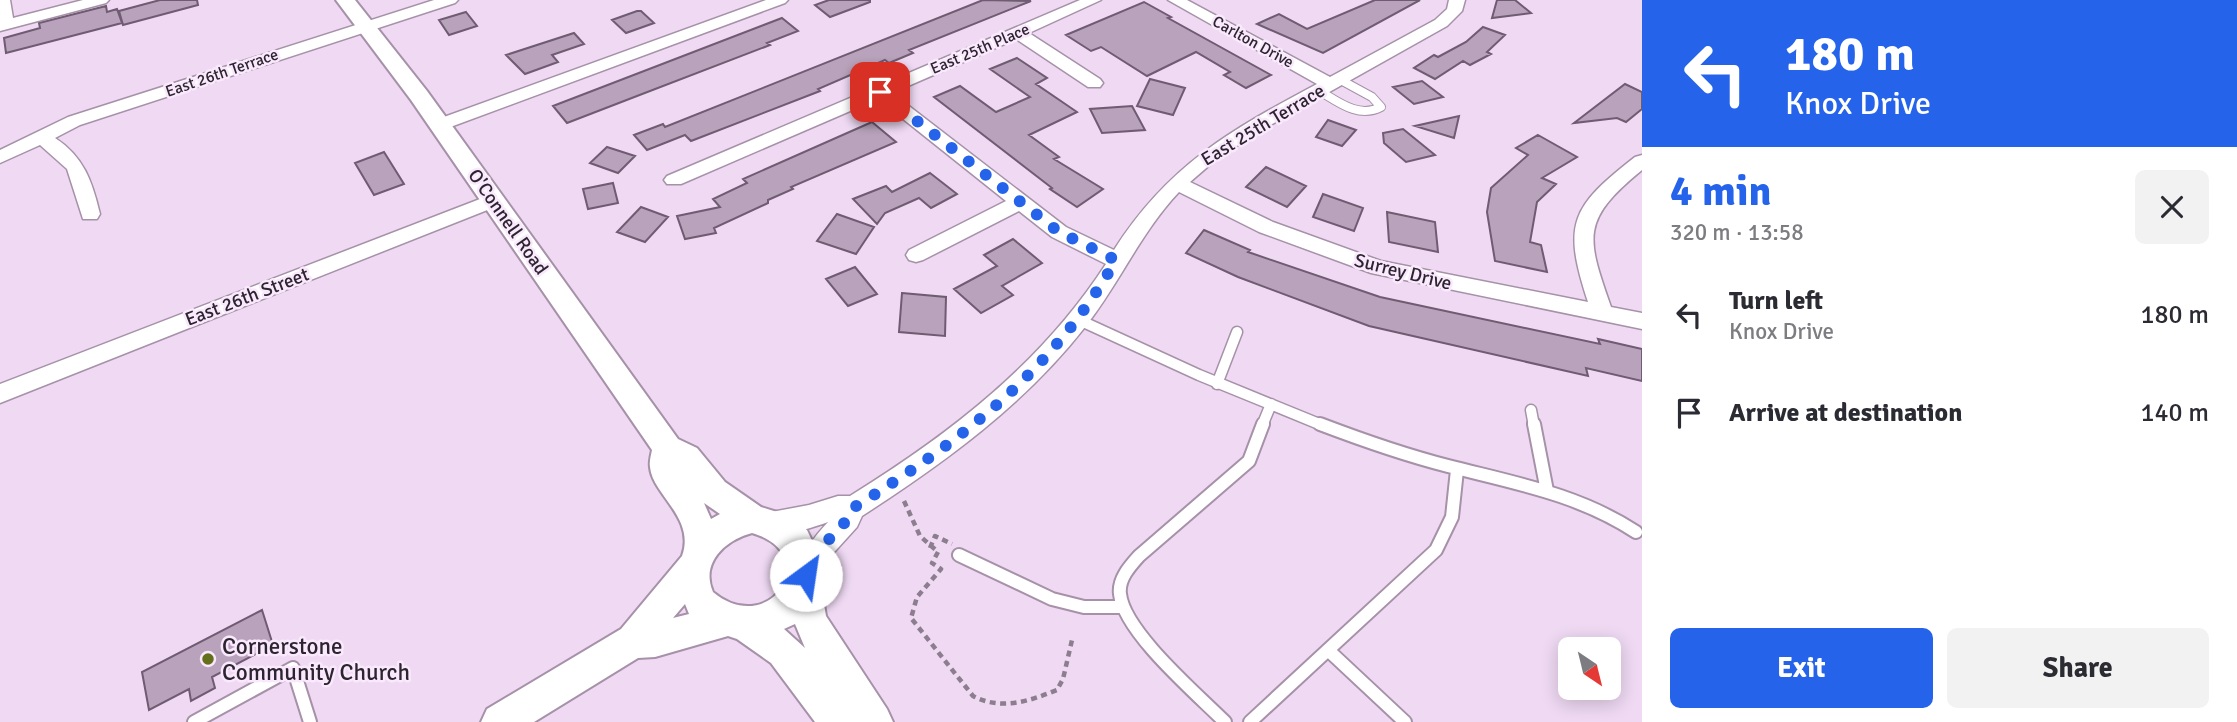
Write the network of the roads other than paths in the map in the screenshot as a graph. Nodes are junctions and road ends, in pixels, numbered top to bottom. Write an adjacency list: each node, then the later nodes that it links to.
1 (2, 0): 9 (street)
2 (101, 0): 9 (street)
3 (345, 0): 10 (street, O'Connell Road)
4 (450, 0): 10 (street, East 26th Terrace)
5 (780, 0): 15 (street)
6 (1093, 0): 11 (street, East 25th Place)
7 (1176, 0): 13 (street, Carlton Drive)
8 (1457, 0): 13 (street, East 25th Terrace)
9 (3, 25)
10 (364, 27): 15 (street, O'Connell Road); 16 (street, East 26th Terrace)
11 (1017, 33): 12 (street); 14 (street, East 25th Place)
12 (1094, 83)
13 (1329, 85): 13 (lane); 20 (street, East 25th Terrace)
14 (880, 92): 19 (street, East 25th Place); 22 (street)
15 (439, 125): 21 (street, O'Connell Road)
16 (40, 136): 17 (street, East 26th Terrace); 23 (street)
17 (0, 157)
18 (1642, 161): 26 (street)
19 (674, 180)
20 (1177, 183): 25 (street, East 25th Terrace); 26 (street, Surrey Drive)
21 (493, 200): 31 (street, East 26th Street); 34 (street, O'Connell Road)
22 (1020, 202): 24 (street); 25 (street)
23 (90, 214)
24 (916, 255)
25 (1116, 260): 27 (street, East 25th Terrace)
26 (1602, 313): 28 (street, Surrey Drive)
27 (1079, 320): 30 (lane); 37 (street, East 25th Terrace)
28 (1642, 321)
29 (1237, 332): 30 (lane)
30 (1217, 384): 32 (lane)
31 (0, 394)
32 (1271, 404): 35 (lane); 43 (lane)
33 (1531, 410): 36 (lane)
34 (667, 448): 38 (street, O'Connell Road); 41 (street, O'Connell Road)
35 (1457, 470): 36 (lane); 46 (lane)
36 (1547, 491): 39 (lane)
37 (853, 508): 38 (street, East 25th Terrace); 42 (street, East 25th Terrace)
38 (761, 521): 41 (street); 42 (street)
39 (1636, 532)
40 (955, 553): 43 (lane)
41 (697, 558): 44 (street); 45 (street)
42 (814, 586): 44 (street); 51 (street)
43 (1122, 607): 52 (lane)
44 (732, 622): 45 (street); 50 (street)
45 (633, 641): 49 (street)
46 (1328, 650): 53 (lane); 54 (lane)
47 (194, 722): 48 (lane)
48 (310, 722)
49 (500, 722)
50 (837, 722)
51 (874, 722)
52 (1225, 722)
53 (1250, 722)
54 (1405, 722)

